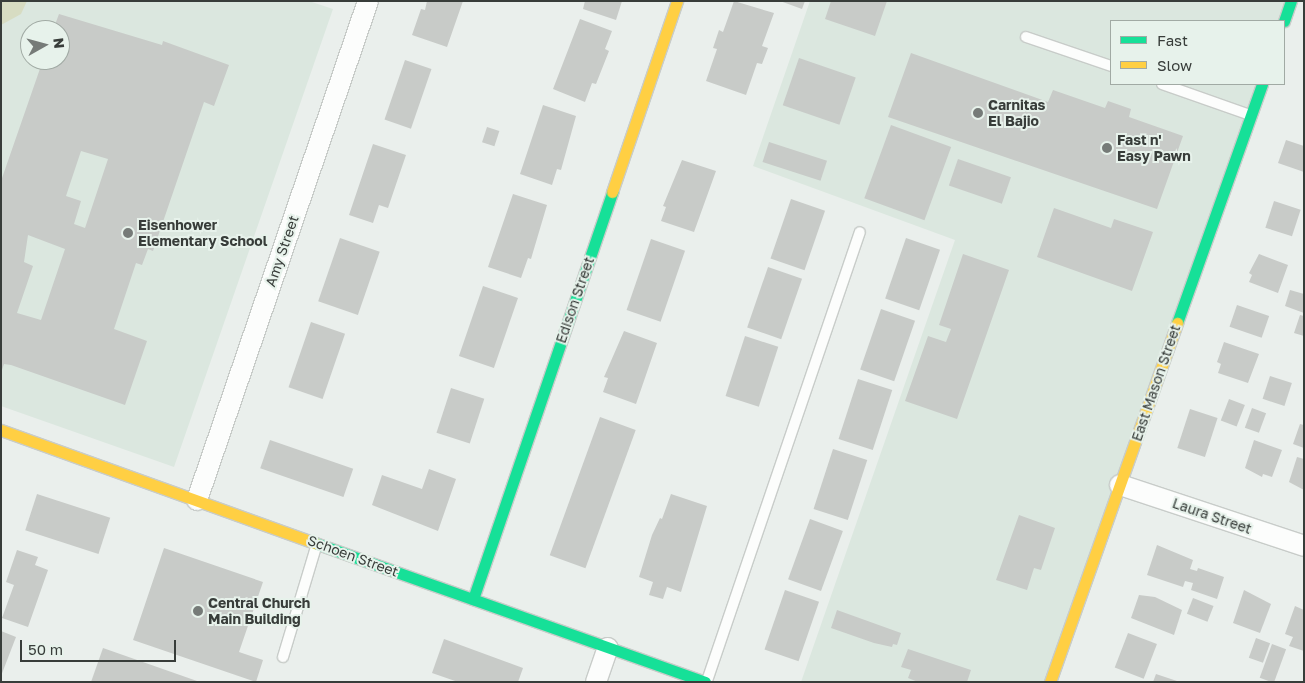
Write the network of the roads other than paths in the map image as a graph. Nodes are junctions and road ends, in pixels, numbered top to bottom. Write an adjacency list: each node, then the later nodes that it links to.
1 (368, 1): 13 (street, Amy Street)
2 (677, 1): 16 (street, Edison Street)
3 (1291, 1): 4 (street)
4 (1284, 20)
5 (1026, 37): 6 (lane)
6 (1110, 66)
7 (1165, 85): 9 (lane)
8 (1262, 85): 9 (street, East Mason Street)
9 (1251, 115): 12 (street, East Mason Street)
10 (860, 232): 20 (lane)
11 (1, 430): 13 (street, Schoen Street)
12 (1120, 485): 15 (street, Laura Street); 21 (street, East Mason Street)
13 (197, 500): 14 (street, Schoen Street)
14 (318, 543): 16 (street, Schoen Street); 18 (lane)
15 (1304, 546)
16 (473, 599): 17 (street, Schoen Street)
17 (608, 648): 19 (street); 20 (street, Schoen Street)
18 (283, 657)
19 (596, 682)
20 (706, 682)
21 (1050, 682)

